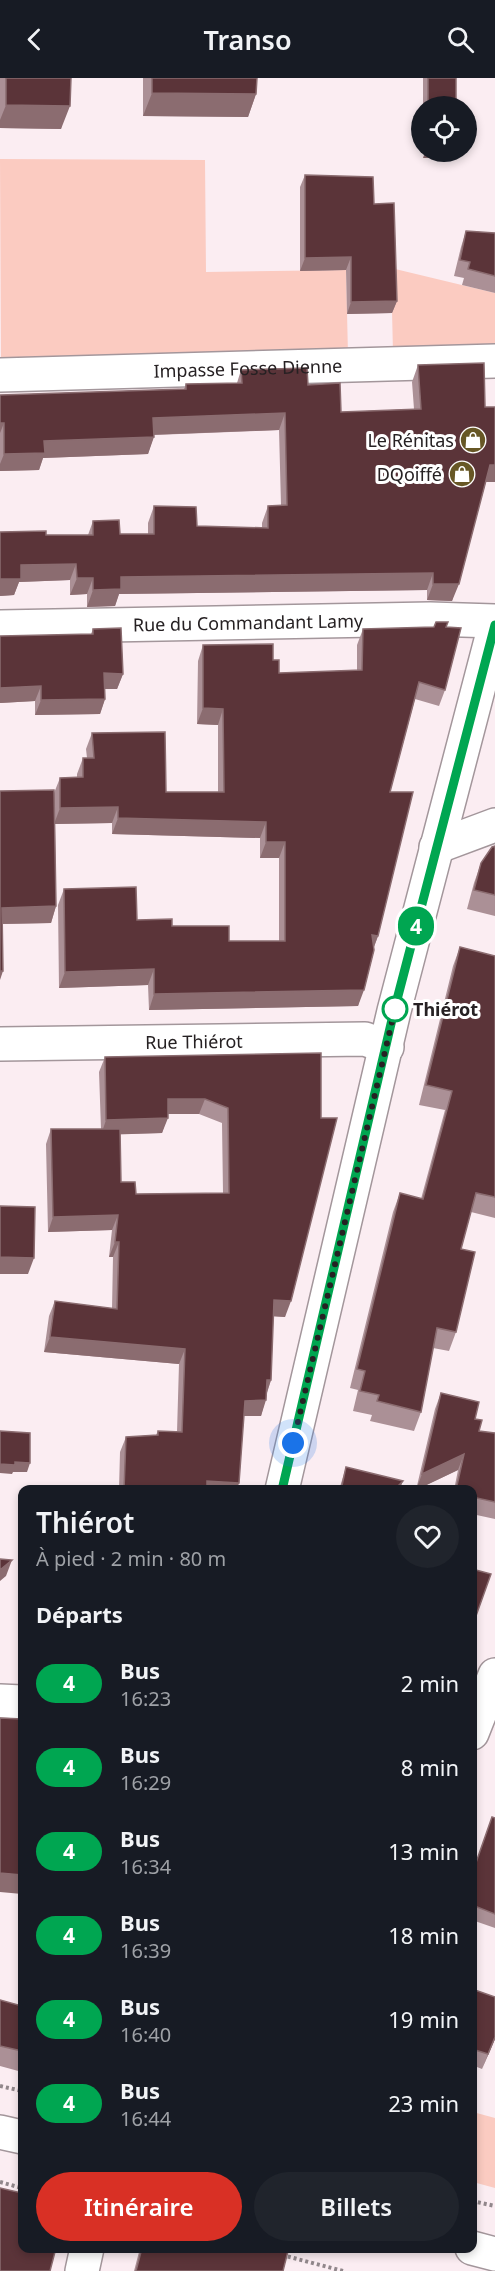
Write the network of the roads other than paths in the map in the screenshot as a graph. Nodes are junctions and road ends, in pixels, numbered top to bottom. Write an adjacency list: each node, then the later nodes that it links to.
1 (495, 361): 2 (street, Impasse Fosse Dienne)
2 (0, 375)
3 (495, 621): 5 (street, Rue du Commandant Lamy)
4 (495, 625): 7 (street)
5 (0, 627)
6 (495, 825): 7 (street)
7 (436, 847): 9 (street)
8 (0, 1044): 9 (street, Rue Thiérot)
9 (387, 1047): 10 (street)
10 (283, 1485)
11 (495, 1675): 14 (street)
12 (0, 1701): 13 (street)
13 (18, 1702)
14 (477, 1720)
15 (0, 2132): 16 (street)
16 (18, 2137)
17 (477, 2249): 19 (street)
18 (86, 2253): 20 (street)
19 (495, 2254)
20 (82, 2271)

